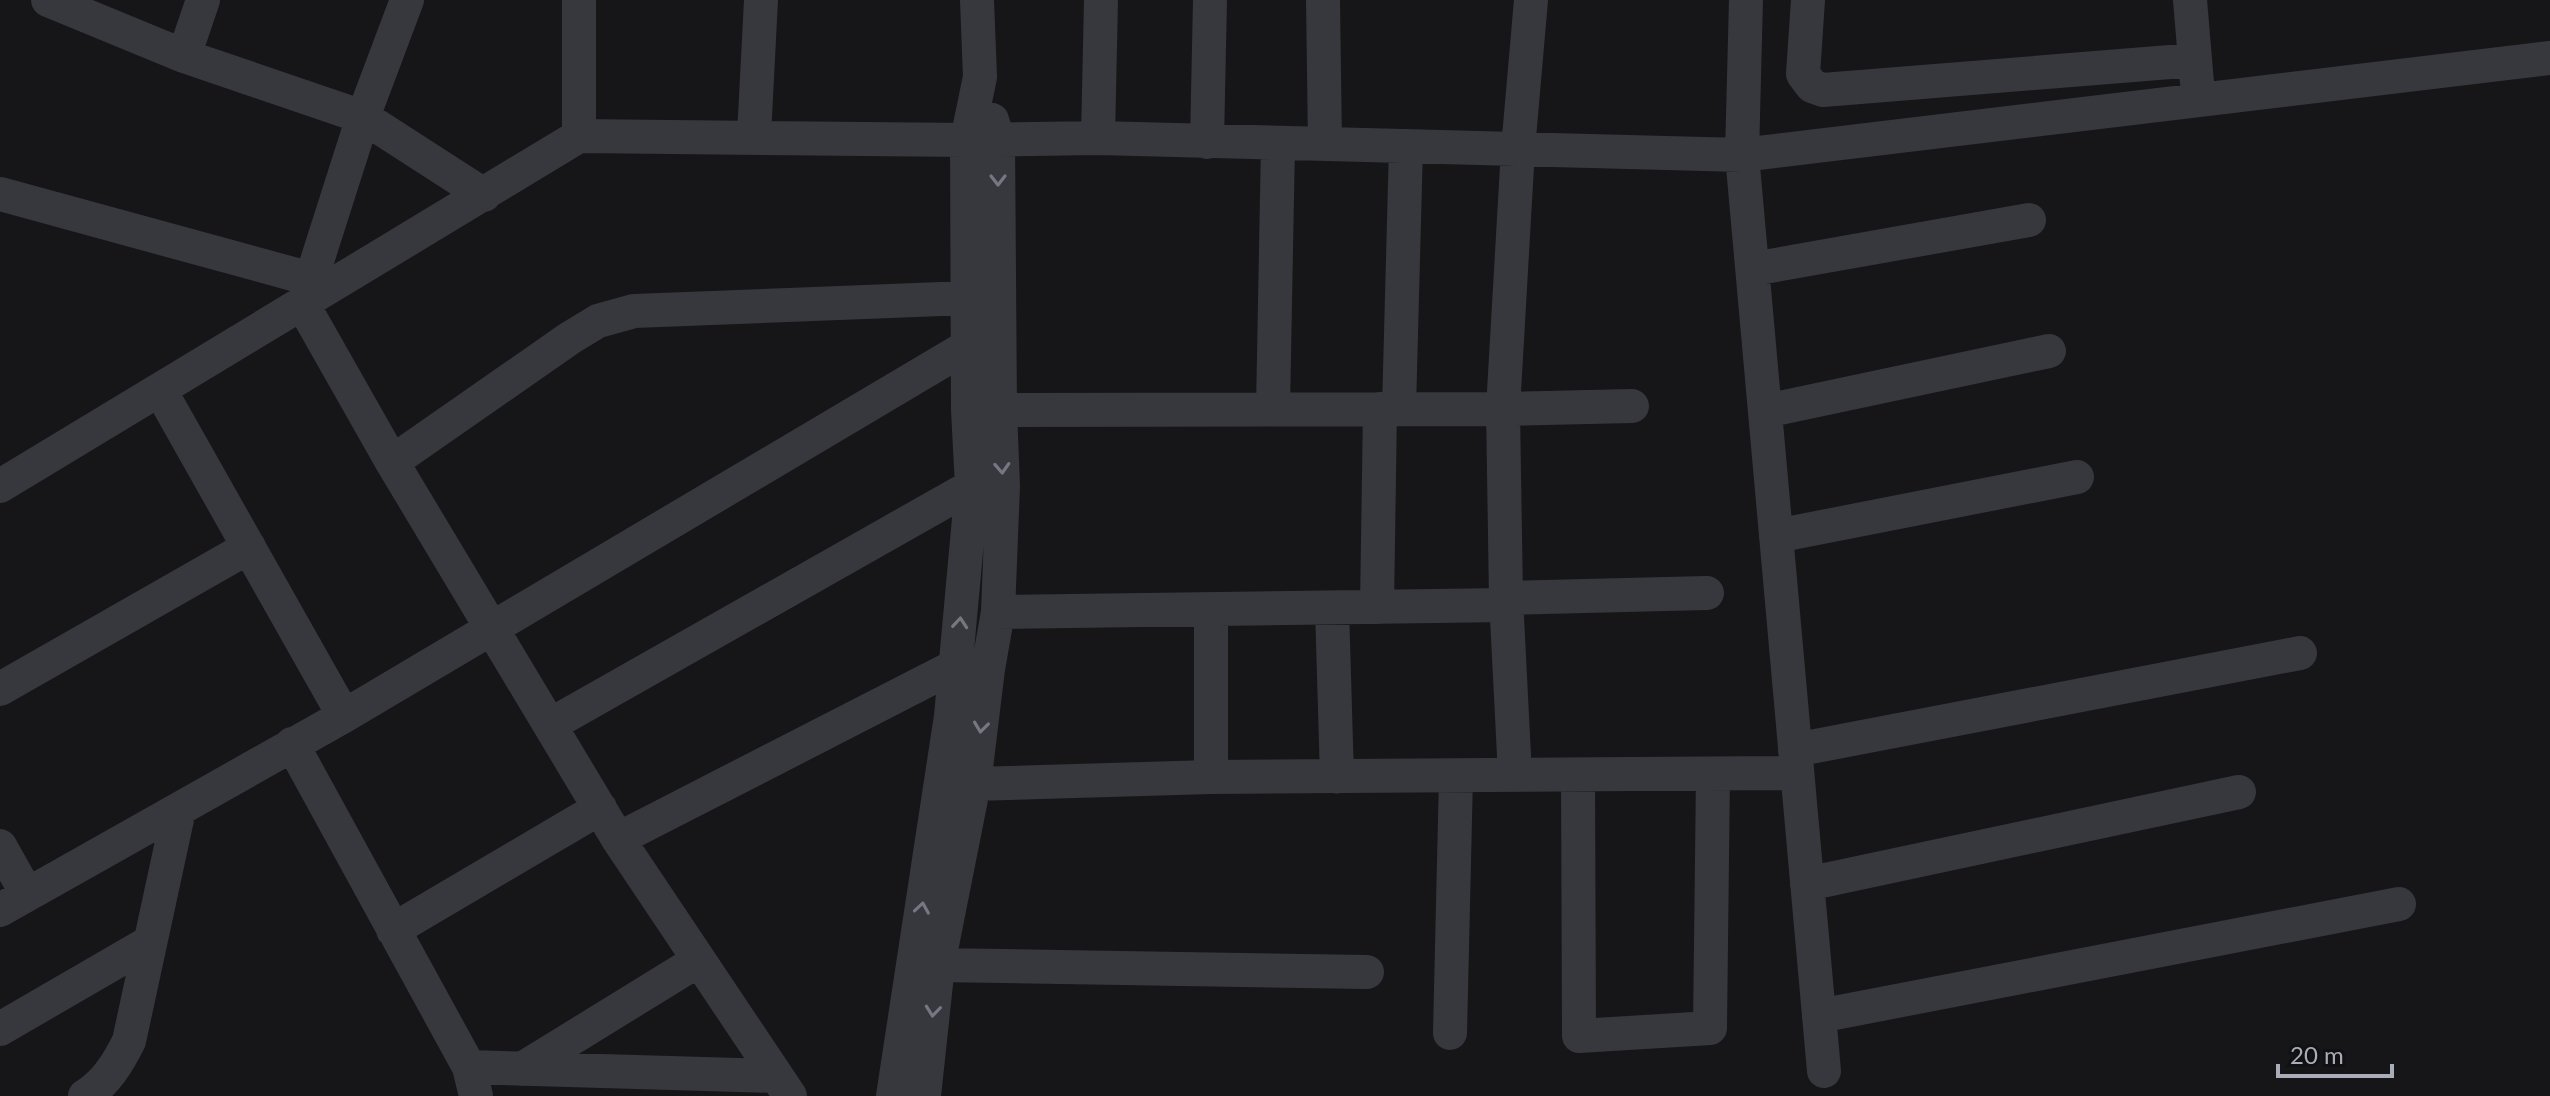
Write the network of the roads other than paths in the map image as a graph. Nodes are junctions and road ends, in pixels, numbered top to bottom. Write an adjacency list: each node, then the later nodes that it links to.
1 (48, 0): 14 (street)
2 (203, 0): 14 (street)
3 (407, 0): 18 (street)
4 (579, 0): 19 (street)
5 (761, 0): 20 (street)
6 (977, 0): 22 (street)
7 (1101, 0): 21 (street)
8 (1210, 0): 23 (street)
9 (1323, 0): 25 (street)
10 (1531, 0): 27 (street)
11 (1746, 0): 28 (street)
12 (1808, 0): 16 (street)
13 (2190, 0): 16 (street)
14 (184, 56): 18 (street)
15 (2550, 58): 17 (street)
16 (2195, 60): 17 (street)
17 (2198, 100): 28 (street)
18 (363, 117): 30 (street); 33 (street)
19 (579, 136): 20 (street); 30 (street)
20 (754, 136): 22 (street)
21 (1098, 138): 22 (street); 23 (street)
22 (982, 140): 34 (street); 42 (street, one-way to 42)
23 (1207, 142): 24 (street)
24 (1278, 143): 25 (street); 39 (street)
25 (1325, 144): 26 (street)
26 (1406, 146): 27 (street); 40 (street)
27 (1518, 149): 28 (street); 41 (street)
28 (1742, 155): 32 (street)
29 (0, 194): 33 (street)
30 (484, 195): 33 (street)
31 (2029, 220): 32 (street)
32 (1753, 269): 43 (street)
33 (307, 292): 37 (street); 44 (street)
34 (967, 298): 35 (street); 44 (street)
35 (968, 346): 42 (street); 56 (street)
36 (2049, 351): 43 (street)
37 (160, 390): 46 (street); 49 (street)
38 (1632, 406): 41 (street)
39 (1273, 409): 40 (street); 42 (street)
40 (1390, 409): 41 (street); 52 (street)
41 (1503, 409): 51 (street)
42 (984, 410): 47 (street); 55 (street, one-way to 55)
43 (1765, 411): 48 (street)
44 (392, 462): 56 (street)
45 (2077, 477): 48 (street)
46 (0, 486)
47 (972, 486): 58 (street, one-way to 47); 61 (street)
48 (1776, 536): 63 (street)
49 (249, 547): 59 (street); 60 (street)
50 (1707, 593): 51 (street)
51 (1506, 602): 52 (street); 65 (street)
52 (1377, 607): 53 (street)
53 (1332, 608): 54 (street); 69 (street)
54 (1211, 610): 55 (street); 68 (street)
55 (998, 612): 70 (street, one-way to 70)
56 (491, 627): 60 (street); 61 (street)
57 (2300, 653): 63 (street)
58 (957, 665): 74 (street); 92 (street, one-way to 58)
59 (0, 689)
60 (344, 716): 62 (street)
61 (550, 725): 72 (street)
62 (292, 744): 73 (street); 79 (street)
63 (1796, 762): 64 (street); 76 (street)
64 (1713, 774): 66 (street); 66 (street)
65 (1515, 775): 66 (street); 67 (street)
66 (1578, 775)
67 (1456, 776): 69 (street); 86 (street)
68 (1211, 777): 69 (street); 70 (street)
69 (1337, 777)
70 (974, 784): 82 (street)
71 (2239, 792): 76 (street)
72 (600, 808): 74 (street); 79 (street)
73 (179, 810): 77 (street); 80 (street)
74 (618, 839): 81 (street)
75 (0, 846): 77 (street)
76 (1807, 884): 84 (street)
77 (14, 902)
78 (2399, 904): 84 (street)
79 (393, 930): 89 (street)
80 (150, 942): 85 (street); 91 (street)
81 (699, 960): 87 (street); 90 (street)
82 (938, 965): 83 (street); 93 (street, one-way to 93)
83 (1367, 972)
84 (1819, 1016): 88 (street)
85 (0, 1029)
86 (1450, 1033)
87 (522, 1069): 89 (street); 90 (street)
88 (1824, 1071)
89 (472, 1082)
90 (783, 1086)
91 (85, 1096)
92 (893, 1096)
93 (924, 1096)

